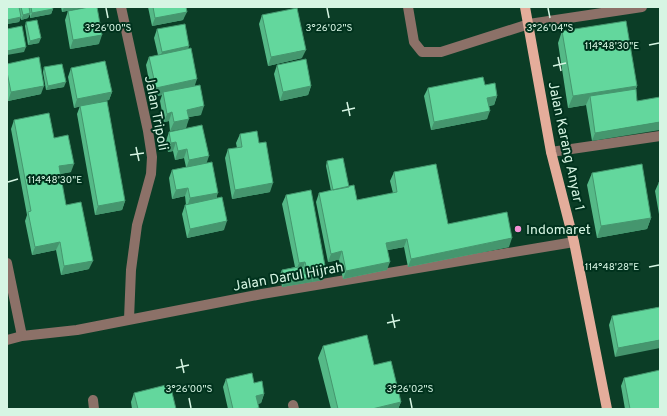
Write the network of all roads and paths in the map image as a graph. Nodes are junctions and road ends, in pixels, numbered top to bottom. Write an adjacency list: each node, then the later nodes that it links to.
1 (121, 7): 10 (street, Jalan Tripoli)
2 (408, 7): 5 (street)
3 (524, 7): 5 (main road, Jalan Karang Anyar 1)
4 (642, 7): 5 (street)
5 (529, 24): 7 (main road, Jalan Karang Anyar 1)
6 (660, 136): 7 (street)
7 (551, 152): 8 (main road, Jalan Karang Anyar 1)
8 (574, 242): 10 (street, Jalan Darul Hijrah); 13 (main road, Jalan Karang Anyar 1)
9 (7, 263): 11 (street)
10 (129, 319): 11 (street, Jalan Darul Hijrah)
11 (22, 336): 12 (street, Jalan Darul Hijrah)
12 (7, 340)
13 (607, 409)

